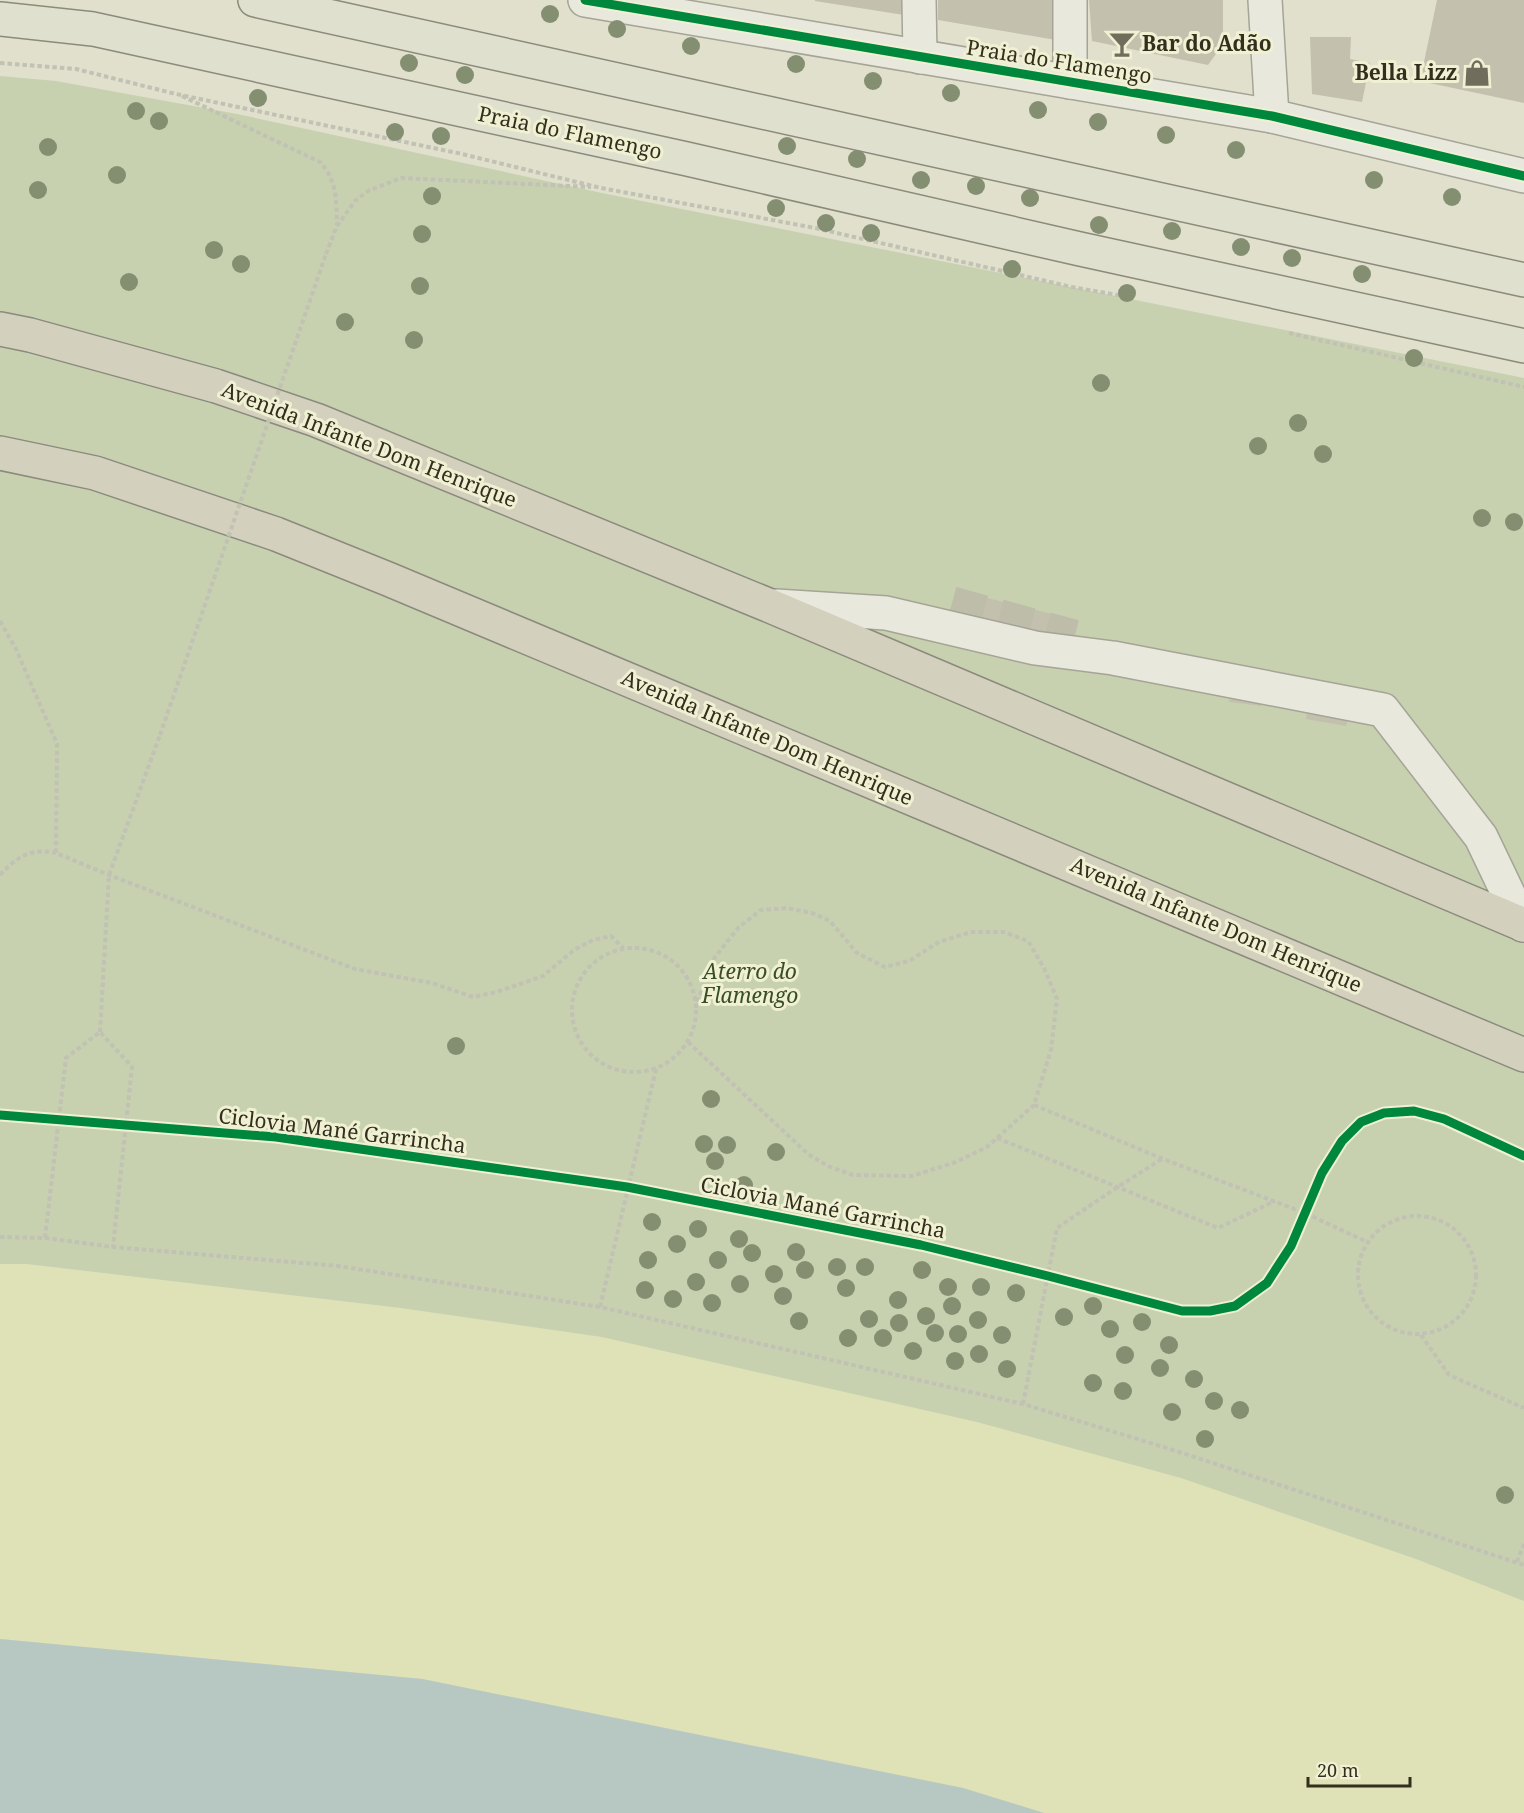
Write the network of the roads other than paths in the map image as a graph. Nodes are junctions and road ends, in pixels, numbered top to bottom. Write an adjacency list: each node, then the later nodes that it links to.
1 (255, 0): 11 (main road)
2 (919, 0): 7 (street)
3 (1070, 0): 8 (street)
4 (1265, 0): 9 (street)
5 (595, 1): 7 (street, Praia do Flamengo)
6 (0, 19): 13 (main road, Praia do Flamengo)
7 (920, 57): 8 (street, Praia do Flamengo)
8 (1070, 82): 9 (street, Praia do Flamengo)
9 (1272, 116): 10 (street, Praia do Flamengo)
10 (1524, 176)
11 (1524, 280)
12 (0, 329): 16 (highway, Avenida Infante Dom Henrique)
13 (1524, 346)
14 (0, 453): 21 (highway, Avenida Infante Dom Henrique)
15 (952, 603): 17 (street)
16 (768, 605): 17 (street); 20 (highway, Avenida Infante Dom Henrique)
17 (886, 614): 19 (street)
18 (1074, 636): 19 (street)
19 (1113, 658): 20 (street)
20 (1524, 925)
21 (1515, 1051)

